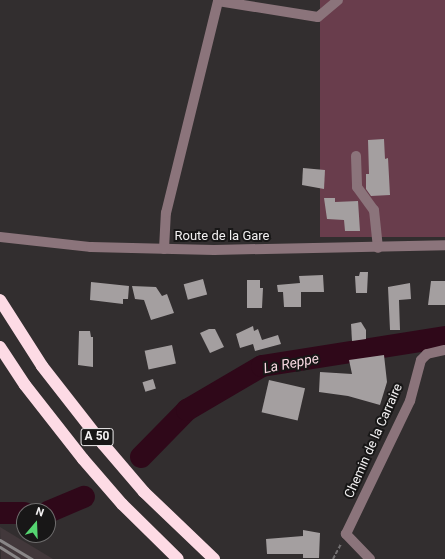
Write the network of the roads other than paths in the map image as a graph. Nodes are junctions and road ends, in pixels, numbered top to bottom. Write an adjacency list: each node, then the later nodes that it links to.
1 (338, 0): 6 (street)
2 (356, 156): 5 (street)
3 (0, 237): 6 (street, Route de la Gare)
4 (445, 245): 5 (street, Route de la Gare)
5 (378, 248): 6 (street, Route de la Gare)
6 (164, 249)
7 (0, 300): 11 (highway, A 50)
8 (0, 347): 10 (highway, A 50)
9 (445, 350): 12 (street, Chemin de la Carraire)
10 (178, 559)
11 (214, 559)
12 (370, 559)

